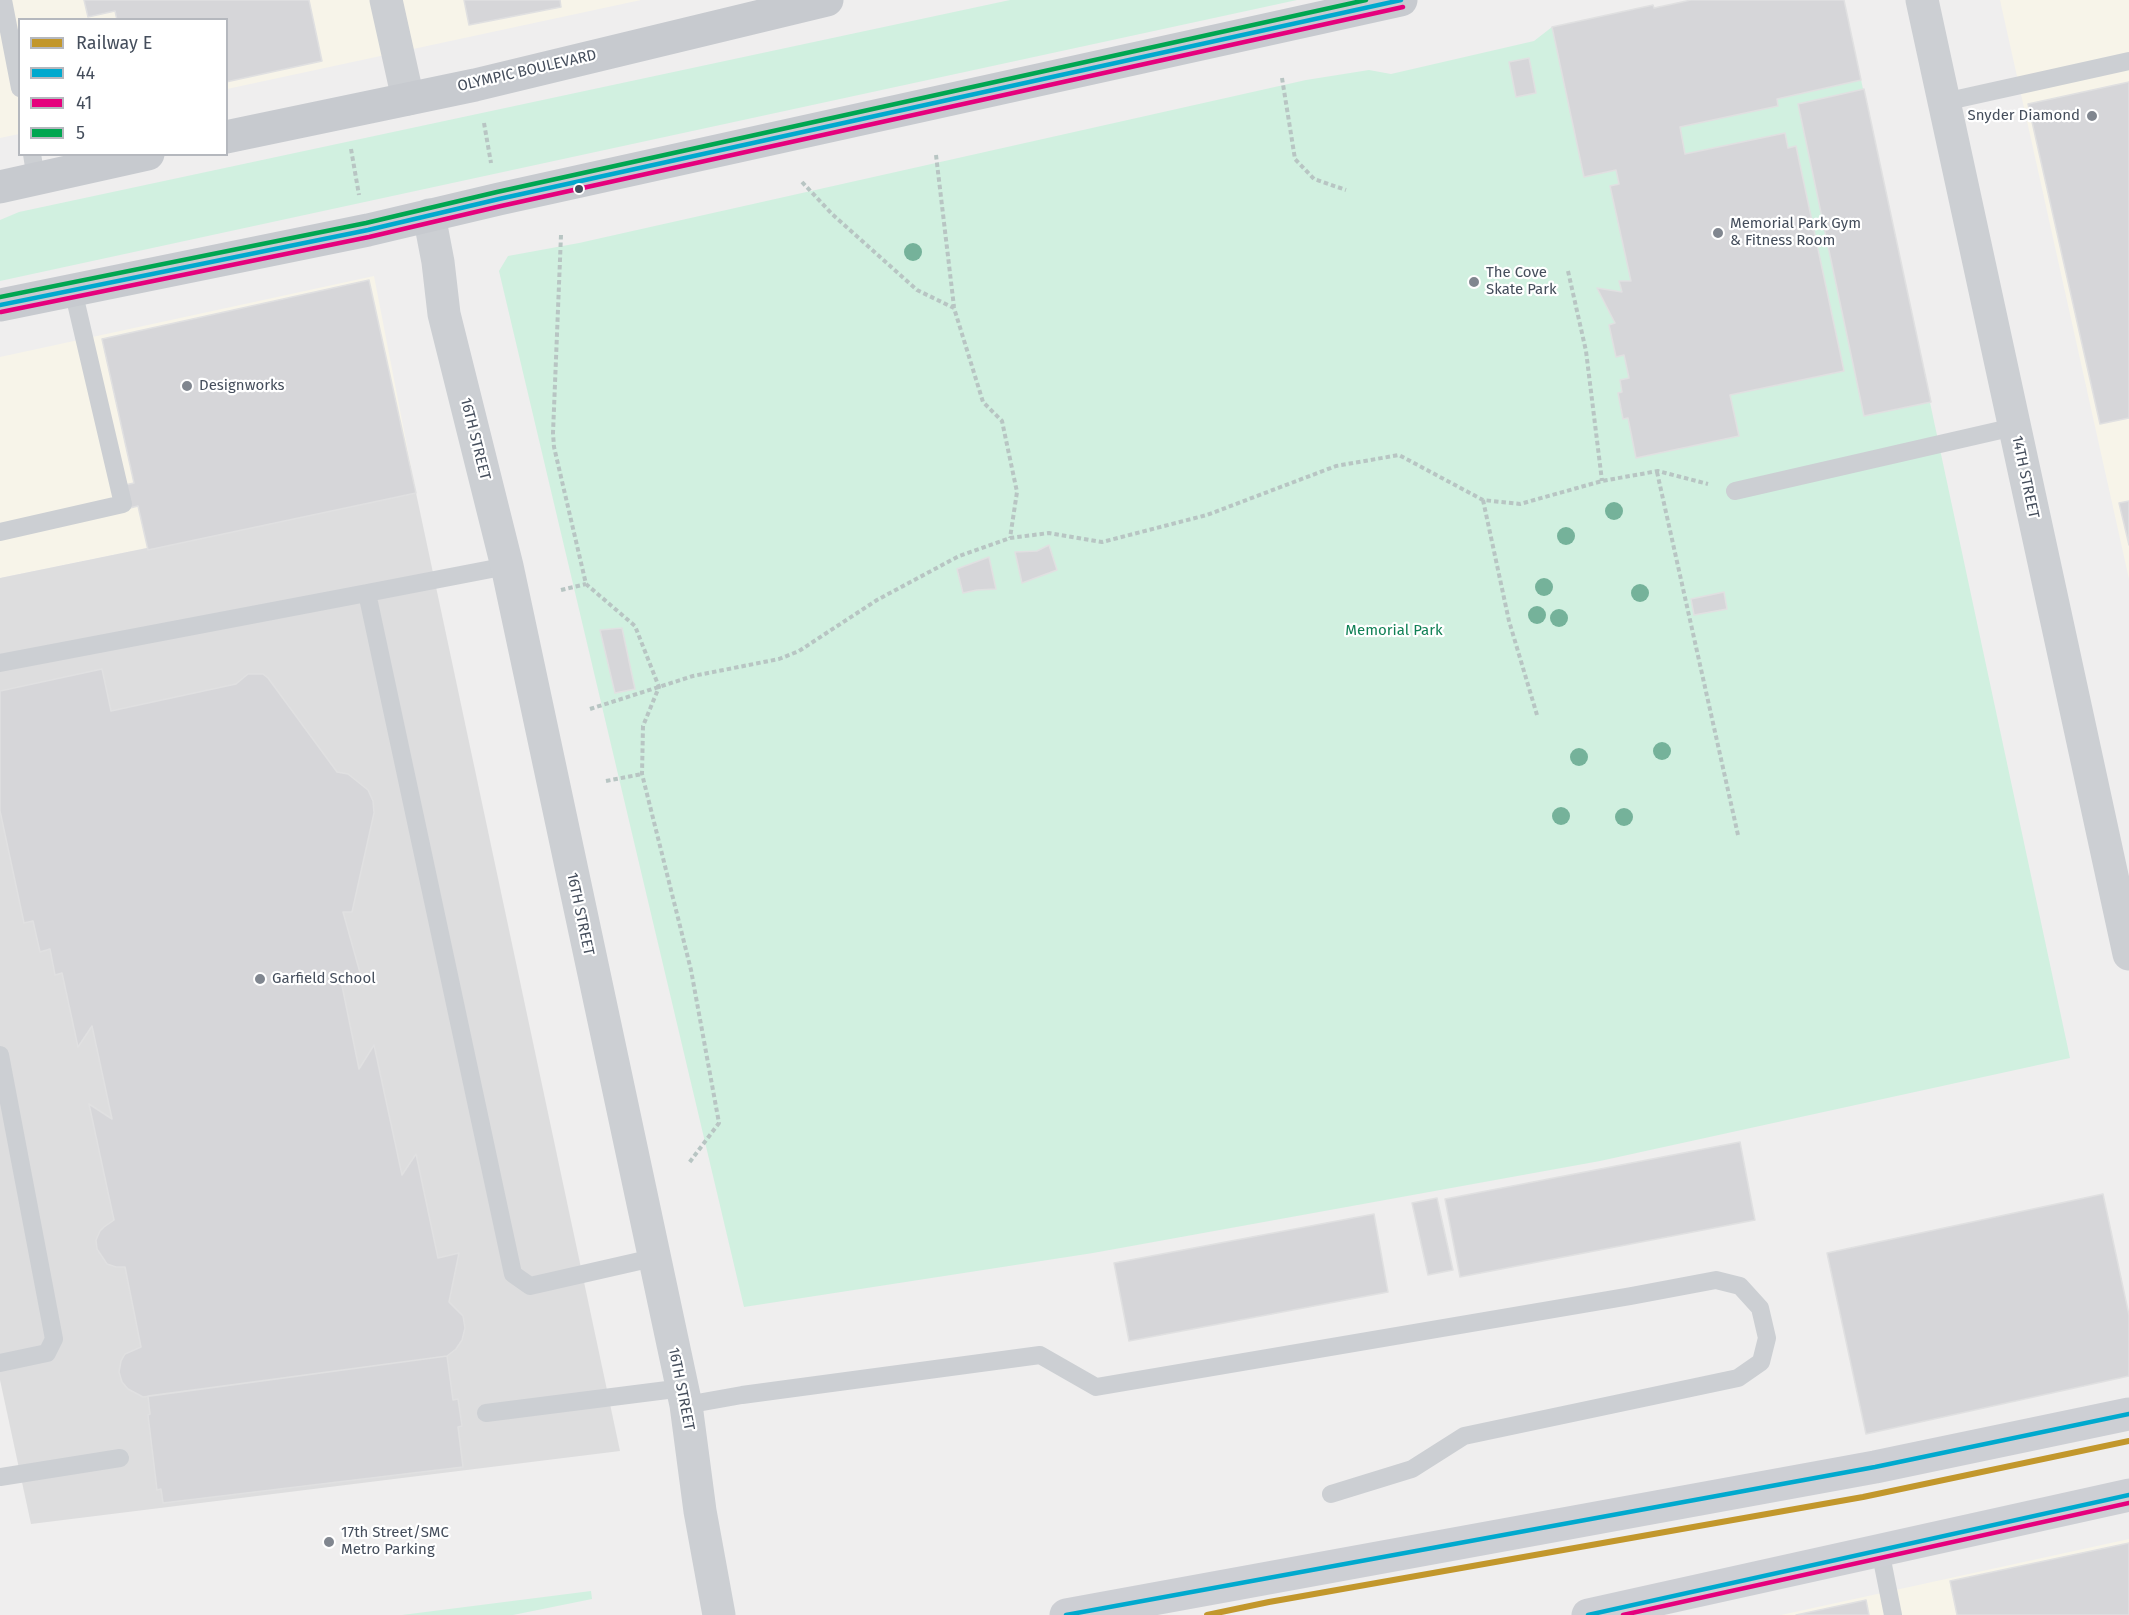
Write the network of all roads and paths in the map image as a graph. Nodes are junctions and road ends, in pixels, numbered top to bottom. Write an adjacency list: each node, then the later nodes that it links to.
1 (3, 0): 8 (lane)
2 (386, 0): 10 (street)
3 (827, 0): 6 (main road, OLYMPIC BOULEVARD)
4 (1401, 0): 23 (main road)
5 (1922, 0): 11 (street, 14TH STREET)
6 (777, 5): 10 (main road, OLYMPIC BOULEVARD)
7 (2129, 62): 11 (lane)
8 (18, 78)
9 (1282, 78): 21 (path)
10 (408, 99): 13 (main road, OLYMPIC BOULEVARD)
11 (1944, 102): 29 (street, 14TH STREET)
12 (483, 121): 17 (path)
13 (228, 137)
14 (351, 148): 22 (path)
15 (936, 154): 28 (path)
16 (130, 156): 18 (main road)
17 (492, 164)
18 (34, 167): 20 (main road)
19 (802, 182): 28 (path)
20 (0, 187)
21 (1346, 190)
22 (361, 205)
23 (429, 215): 26 (main road); 36 (street, 16TH STREET)
24 (561, 235): 37 (path)
25 (1568, 271): 31 (path)
26 (73, 290): 27 (main road); 34 (lane)
27 (0, 305)
28 (954, 308): 35 (path)
29 (2014, 427): 32 (lane); 47 (street, 14TH STREET)
30 (1656, 472): 31 (path); 32 (path); 46 (path)
31 (1602, 481): 33 (path)
32 (1735, 491)
33 (1483, 500): 35 (path); 43 (path)
34 (0, 532)
35 (1010, 538): 41 (path)
36 (507, 566): 39 (lane); 50 (street, 16TH STREET)
37 (586, 584): 38 (path); 41 (path)
38 (561, 590)
39 (367, 593): 40 (lane); 50 (lane)
40 (0, 663)
41 (659, 687): 42 (path); 44 (path)
42 (590, 709)
43 (1537, 715)
44 (642, 774): 45 (path); 49 (path)
45 (606, 781)
46 (1738, 835)
47 (2129, 954)
48 (0, 1055): 51 (lane)
49 (689, 1163)
50 (653, 1258): 52 (street, 16TH STREET)
51 (0, 1363)
52 (685, 1397): 53 (lane); 57 (lane); 60 (street, 16TH STREET)
53 (486, 1413)
54 (2129, 1414): 61 (main road)
55 (120, 1458): 56 (lane)
56 (0, 1477)
57 (1332, 1494)
58 (2129, 1495): 59 (main road)
59 (1880, 1550): 62 (main road); 63 (lane)
60 (719, 1615)
61 (1066, 1615)
62 (1588, 1615)
63 (1893, 1615)

